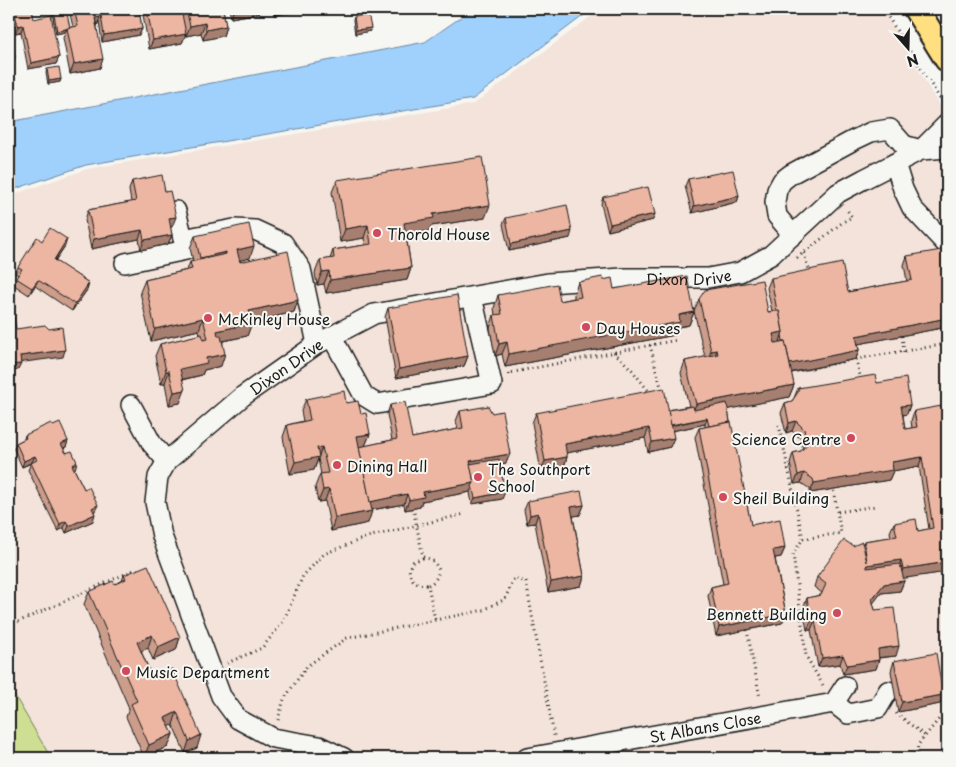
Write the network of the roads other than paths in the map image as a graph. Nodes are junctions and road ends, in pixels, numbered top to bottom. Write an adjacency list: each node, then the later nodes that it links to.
1 (916, 9): 2 (main road)
2 (947, 58)
3 (947, 124): 5 (street)
4 (947, 148): 5 (street, Dixon Drive)
5 (921, 150): 7 (street, Dixon Drive); 9 (street)
6 (947, 160): 7 (street, Dixon Drive)
7 (896, 163): 9 (street, Dixon Drive); 11 (street)
8 (176, 211): 10 (street)
9 (793, 235): 13 (street, Dixon Drive)
10 (183, 239): 12 (street); 14 (street)
11 (947, 245)
12 (125, 263)
13 (472, 297): 14 (street, Dixon Drive); 14 (street)
14 (325, 341): 16 (street, Dixon Drive)
15 (131, 405): 16 (street)
16 (167, 461): 20 (street, Dixon Drive)
17 (845, 686): 19 (street)
18 (885, 697): 19 (street)
19 (834, 703): 21 (street, St Albans Close)
20 (344, 758)
21 (527, 758)

